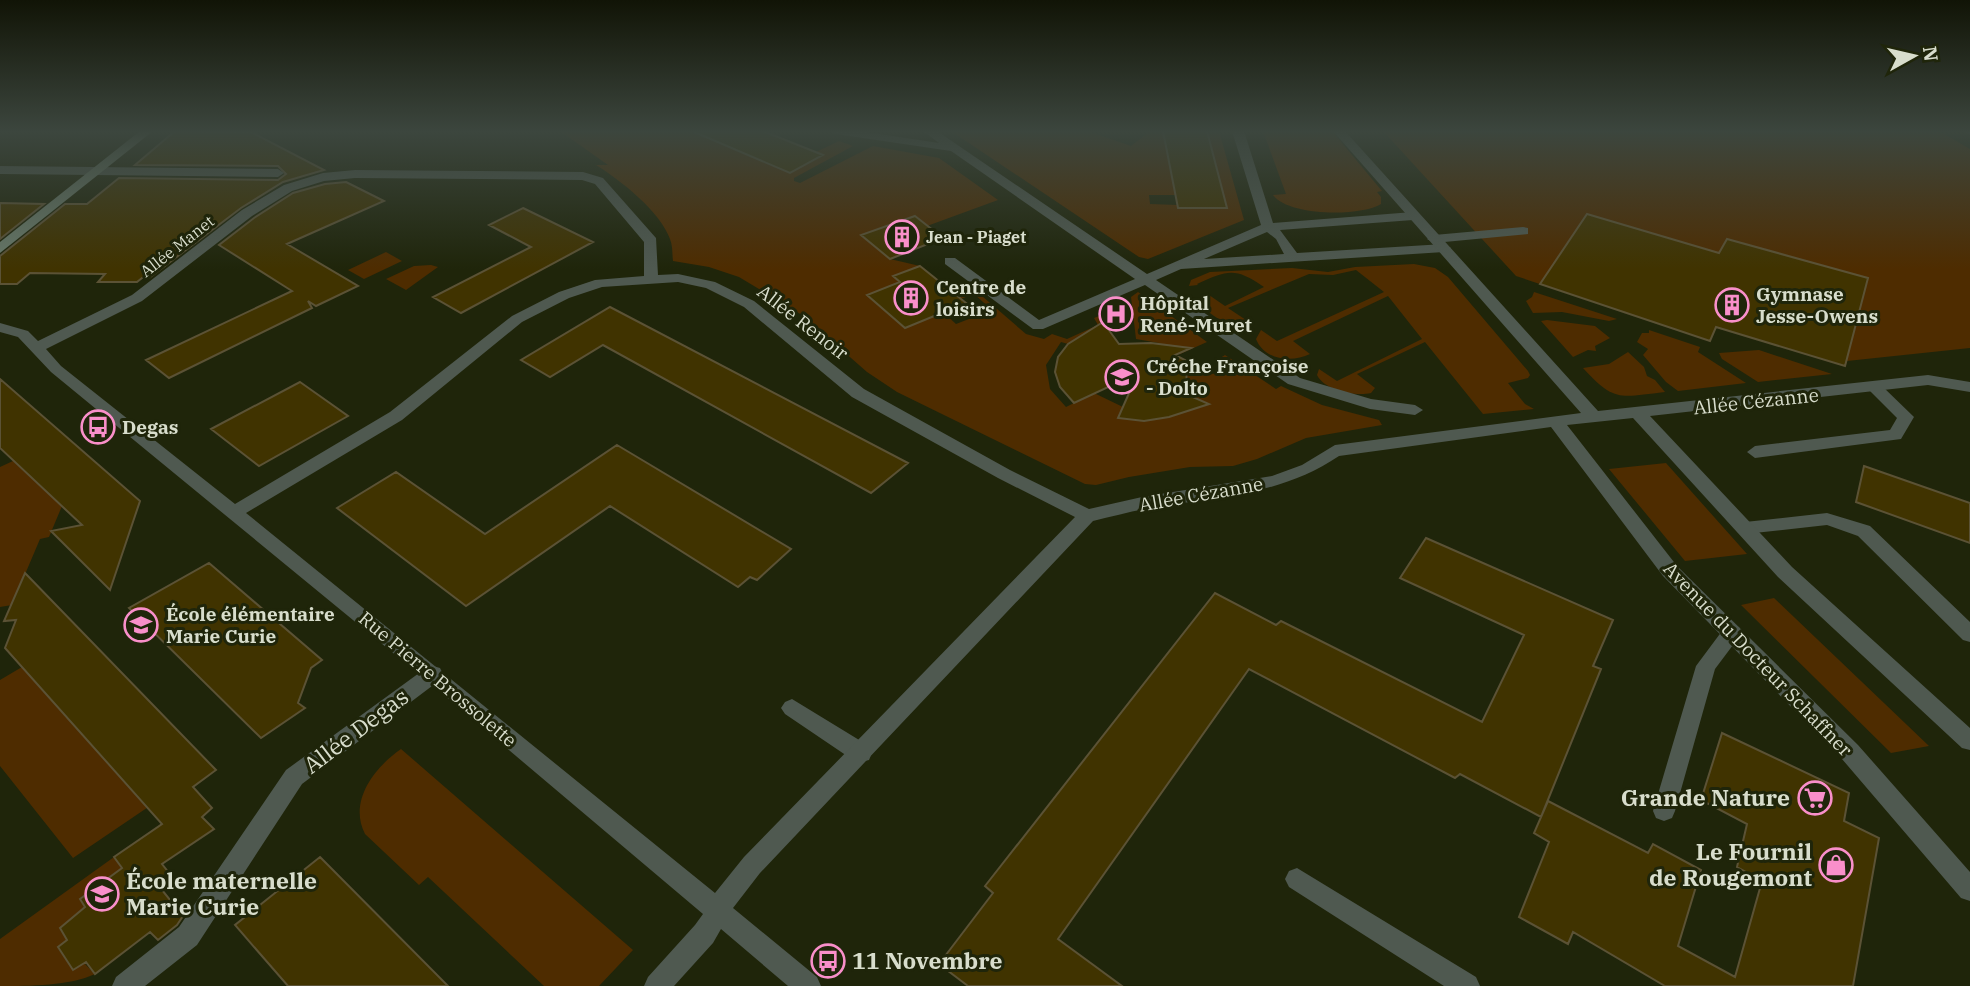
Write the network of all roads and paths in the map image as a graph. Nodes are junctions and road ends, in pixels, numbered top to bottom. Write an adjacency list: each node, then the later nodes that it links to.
1 (90, 177): 11 (street)
2 (323, 177): 18 (street, Allée Manet)
3 (586, 177): 15 (street, Allée Manet)
4 (996, 177): 16 (street)
5 (1252, 177): 8 (street)
6 (1379, 177): 7 (street)
7 (1413, 216): 8 (street); 10 (street)
8 (1268, 227): 12 (street); 14 (street)
9 (1523, 231): 10 (street)
10 (1439, 243): 12 (street); 23 (street)
11 (0, 249)
12 (1293, 258): 14 (street)
13 (950, 261): 16 (street)
14 (1179, 265): 16 (street)
15 (652, 278): 26 (street, Allée Renoir); 27 (street, Allée Renoir)
16 (1144, 280): 21 (street)
17 (0, 327): 18 (street, Rue Pierre Brossolette)
18 (37, 348): 26 (street, Rue Pierre Brossolette)
19 (1970, 387): 20 (street, Allée Cézanne)
20 (1875, 388): 22 (street, Allée Cézanne); 25 (street)
21 (1415, 410)
22 (1638, 413): 23 (street, Allée Cézanne); 28 (street)
23 (1594, 417): 24 (street, Allée Cézanne)
24 (1555, 421): 27 (street, Allée Cézanne); 29 (street, Avenue du Docteur Schaffner)
25 (1755, 452)
26 (235, 512): 31 (street, Rue Pierre Brossolette)
27 (1087, 516): 34 (street)
28 (1745, 528): 30 (street); 33 (street)
29 (1732, 633): 35 (street); 37 (street, Avenue du Docteur Schaffner)
30 (1970, 634)
31 (433, 674): 38 (street, Rue Pierre Brossolette); 39 (street, Allée Degas)
32 (792, 708): 34 (street)
33 (1970, 741)
34 (861, 753): 38 (street)
35 (1664, 811)
36 (1297, 879): 42 (street)
37 (1970, 890)
38 (719, 911): 40 (street); 41 (street, Rue Pierre Brossolette)
39 (125, 986)
40 (657, 986)
41 (808, 986)
42 (1467, 986)

